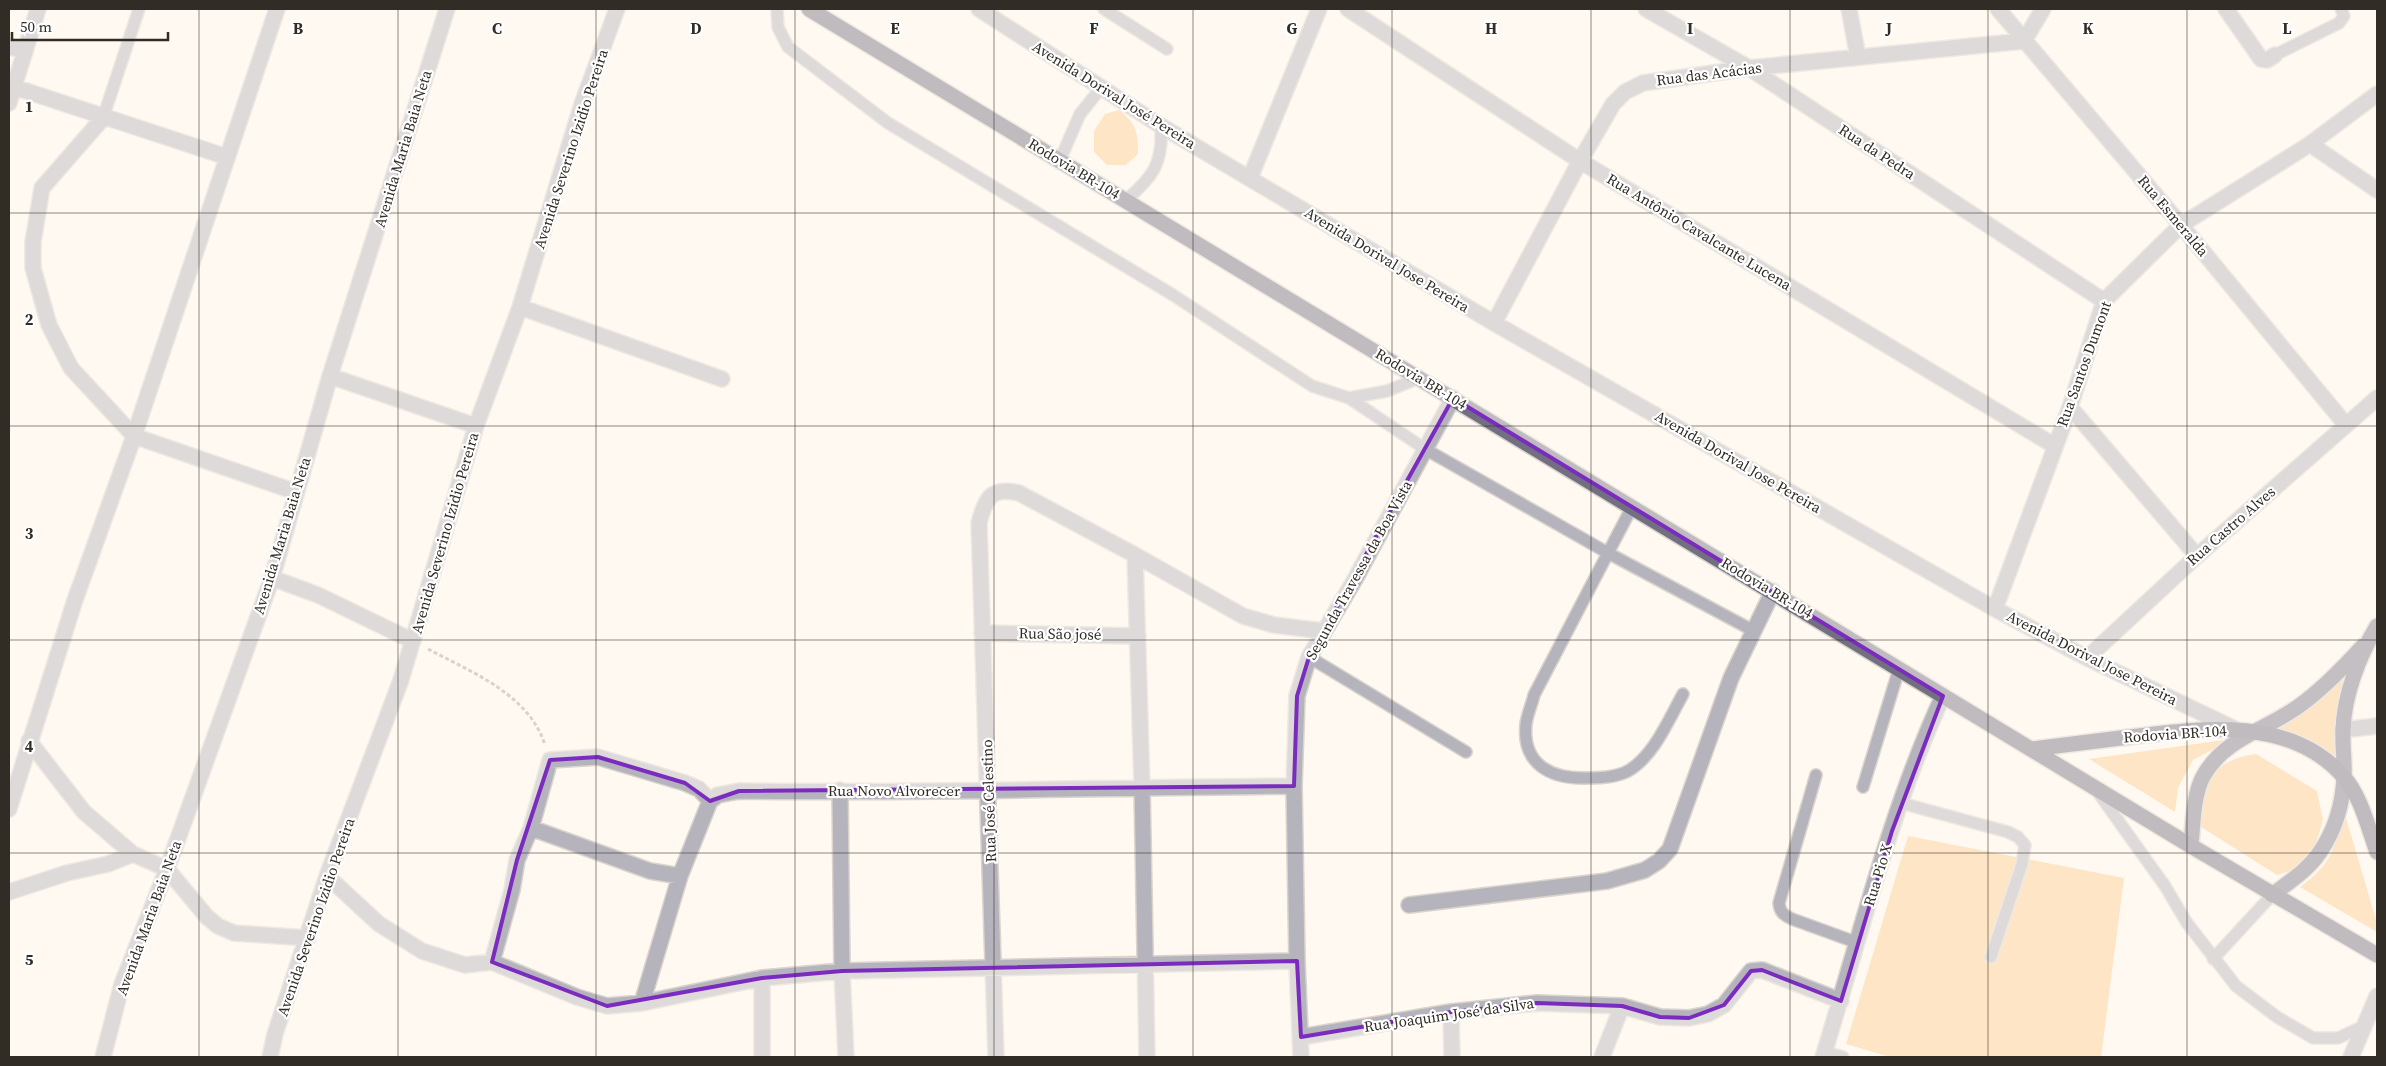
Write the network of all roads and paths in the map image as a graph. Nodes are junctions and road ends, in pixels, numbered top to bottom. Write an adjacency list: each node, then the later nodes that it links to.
1 (38, 9): 21 (street)
2 (139, 9): 29 (lane)
3 (277, 9): 32 (street)
4 (447, 9): 42 (street, Avenida Maria Baia Neta)
5 (618, 9): 40 (street, Avenida Severino Izidio Pereira)
6 (777, 9): 45 (lane)
7 (809, 9): 33 (highway, Rodovia BR-104)
8 (980, 9): 26 (street, Avenida Dorival José Pereira)
9 (1104, 9): 20 (lane)
10 (1319, 9): 35 (street)
11 (1348, 9): 34 (street, Rua Antônio Cavalcante Lucena)
12 (1646, 9): 24 (street, Rua da Pedra)
13 (1849, 9): 23 (street)
14 (1998, 9): 18 (street, Rua Esmeralda)
15 (2043, 9): 18 (street)
16 (2226, 9): 22 (street)
17 (2341, 9): 22 (lane)
18 (2024, 41): 23 (street, Rua das Acácias); 38 (street, Rua Esmeralda)
19 (9, 46): 21 (street)
20 (1167, 49)
21 (25, 52): 25 (street)
22 (2275, 55)
23 (1858, 57): 24 (street, Rua das Acácias)
24 (1748, 68): 34 (street, Rua das Acácias); 39 (street, Rua da Pedra)
25 (14, 87): 28 (street); 29 (street)
26 (1101, 88): 30 (street, Avenida Dorival José Pereira); 33 (lane)
27 (2377, 94): 31 (street, Rua Santos Dumont)
28 (9, 103)
29 (103, 118): 32 (street); 51 (street)
30 (1161, 126): 35 (street, Avenida Dorival José Pereira); 37 (lane)
31 (2310, 144): 36 (street); 38 (street, Rua Santos Dumont)
32 (227, 157): 51 (street)
33 (1060, 160): 37 (highway, Rodovia BR-104)
34 (1580, 161): 41 (street, Rua das Acácias); 52 (street, Rua Antônio Cavalcante Lucena)
35 (1250, 178): 41 (street, Avenida Dorival Jose Pereira)
36 (2377, 190)
37 (1126, 200): 43 (highway, Rodovia BR-104)
38 (2181, 225): 39 (street, Rua Santos Dumont); 49 (street, Rua Esmeralda)
39 (2104, 301): 48 (street, Rua Santos Dumont)
40 (520, 307): 44 (street); 50 (street, Avenida Severino Izidio Pereira)
41 (1494, 323): 61 (street, Avenida Dorival Jose Pereira)
42 (330, 376): 50 (street); 54 (street, Avenida Maria Baia Neta)
43 (1419, 378): 45 (lane); 46 (highway, Rodovia BR-104)
44 (722, 379)
45 (1349, 398): 53 (lane)
46 (1453, 398): 53 (street, Segunda Travessa da Boa Vista); 55 (highway, Rodovia BR-104)
47 (2377, 398): 49 (street, Rua Castro Alves)
48 (2070, 407): 52 (street, Rua Santos Dumont); 58 (street)
49 (2346, 425): 58 (street, Rua Castro Alves)
50 (476, 426): 67 (street, Avenida Severino Izidio Pereira)
51 (134, 436): 54 (street); 77 (street)
52 (2055, 446): 61 (street, Rua Santos Dumont)
53 (1425, 449): 56 (lane); 63 (street, Segunda Travessa da Boa Vista)
54 (296, 492): 59 (street, Avenida Maria Baia Neta)
55 (1632, 506): 56 (lane); 60 (highway, Rodovia BR-104)
56 (1608, 553): 62 (lane); 71 (lane)
57 (1135, 555): 63 (street, Rua José Celestino); 65 (street, Rua José Celestino); 66 (street)
58 (2197, 556): 69 (street, Rua Castro Alves)
59 (272, 578): 67 (street); 96 (street, Avenida Maria Baia Neta)
60 (1772, 592): 62 (street); 70 (highway, Rodovia BR-104)
61 (1995, 608): 69 (street, Avenida Dorival Jose Pereira)
62 (1754, 630): 101 (street)
63 (1323, 631): 68 (street, Segunda Travessa da Boa Vista)
64 (2374, 632): 75 (main road); 76 (main road)
65 (982, 633): 66 (street, Rua São josé); 88 (street, Rua José Celestino)
66 (1138, 636): 83 (street)
67 (413, 641): 80 (path); 97 (street, Avenida Severino Izidio Pereira)
68 (1309, 657): 79 (lane); 84 (street, Segunda Travessa da Boa Vista)
69 (2087, 658): 74 (street, Avenida Dorival Jose Pereira)
70 (1899, 669): 72 (highway, Rodovia BR-104); 86 (lane)
71 (1683, 694)
72 (1944, 696): 78 (highway, Rodovia BR-104); 90 (street, Rua Pio X)
73 (2377, 726): 75 (street)
74 (2235, 729): 76 (highway, Rodovia BR-104); 78 (highway, Rodovia BR-104)
75 (2342, 730): 82 (main road)
76 (2252, 732): 82 (highway, Rodovia BR-104); 93 (main road)
77 (29, 741): 91 (street); 95 (street)
78 (2032, 749): 85 (highway, Rodovia BR-104)
79 (1466, 752)
80 (550, 760): 89 (street); 92 (street)
81 (1816, 775): 103 (lane)
82 (2344, 777): 94 (highway, Rodovia BR-104); 100 (main road)
83 (1142, 786): 84 (street, Rua Novo Alvorecer); 88 (street, Rua Novo Alvorecer); 109 (street)
84 (1294, 786): 107 (street, Segunda Travessa da Boa Vista)
85 (2093, 786): 93 (highway, Rodovia BR-104); 106 (lane)
86 (1863, 787)
87 (840, 790): 88 (street, Rua Novo Alvorecer); 89 (street, Rua Novo Alvorecer); 111 (street)
88 (988, 791): 110 (street, Rua José Celestino)
89 (710, 800): 98 (street)
90 (1901, 803): 103 (street, Rua Pio X); 105 (lane)
91 (9, 809)
92 (531, 828): 98 (street); 108 (street)
93 (2191, 846): 100 (highway, Rodovia BR-104)
94 (2377, 852)
95 (133, 854): 96 (street); 99 (street)
96 (167, 870): 102 (street); 121 (street, Avenida Maria Baia Neta)
97 (327, 876): 102 (street, Avenida Severino Izidio Pereira); 108 (street)
98 (680, 876): 113 (street)
99 (9, 892)
100 (2272, 895): 104 (highway, Rodovia BR-104); 106 (lane)
101 (1409, 906)
102 (308, 938): 122 (street, Avenida Severino Izidio Pereira)
103 (1858, 943): 114 (street, Rua Pio X)
104 (2377, 955)
105 (1992, 957)
106 (2213, 958): 118 (lane)
107 (1297, 961): 109 (street); 119 (street, Segunda Travessa da Boa Vista)
108 (492, 962): 113 (street)
109 (1145, 966): 110 (street); 126 (street)
110 (994, 968): 111 (street); 125 (street, Rua José Celestino)
111 (842, 972): 112 (street); 124 (street)
112 (762, 978): 113 (street); 123 (street)
113 (642, 1002)
114 (1841, 1002): 116 (street, Rua Joaquim José da Silva); 120 (street, Rua Pio X)
115 (2376, 1004): 118 (street)
116 (1622, 1006): 117 (street, Rua Joaquim José da Silva); 129 (street)
117 (1451, 1012): 119 (street, Rua Joaquim José da Silva); 128 (street)
118 (2366, 1025): 131 (street)
119 (1301, 1037): 127 (street, Segunda Travessa da Boa Vista)
120 (1824, 1054): 130 (lane)
121 (103, 1057)
122 (270, 1057)
123 (762, 1057)
124 (846, 1057)
125 (996, 1057)
126 (1147, 1057)
127 (1301, 1057)
128 (1452, 1057)
129 (1602, 1057)
130 (1842, 1057)
131 (2351, 1057)

